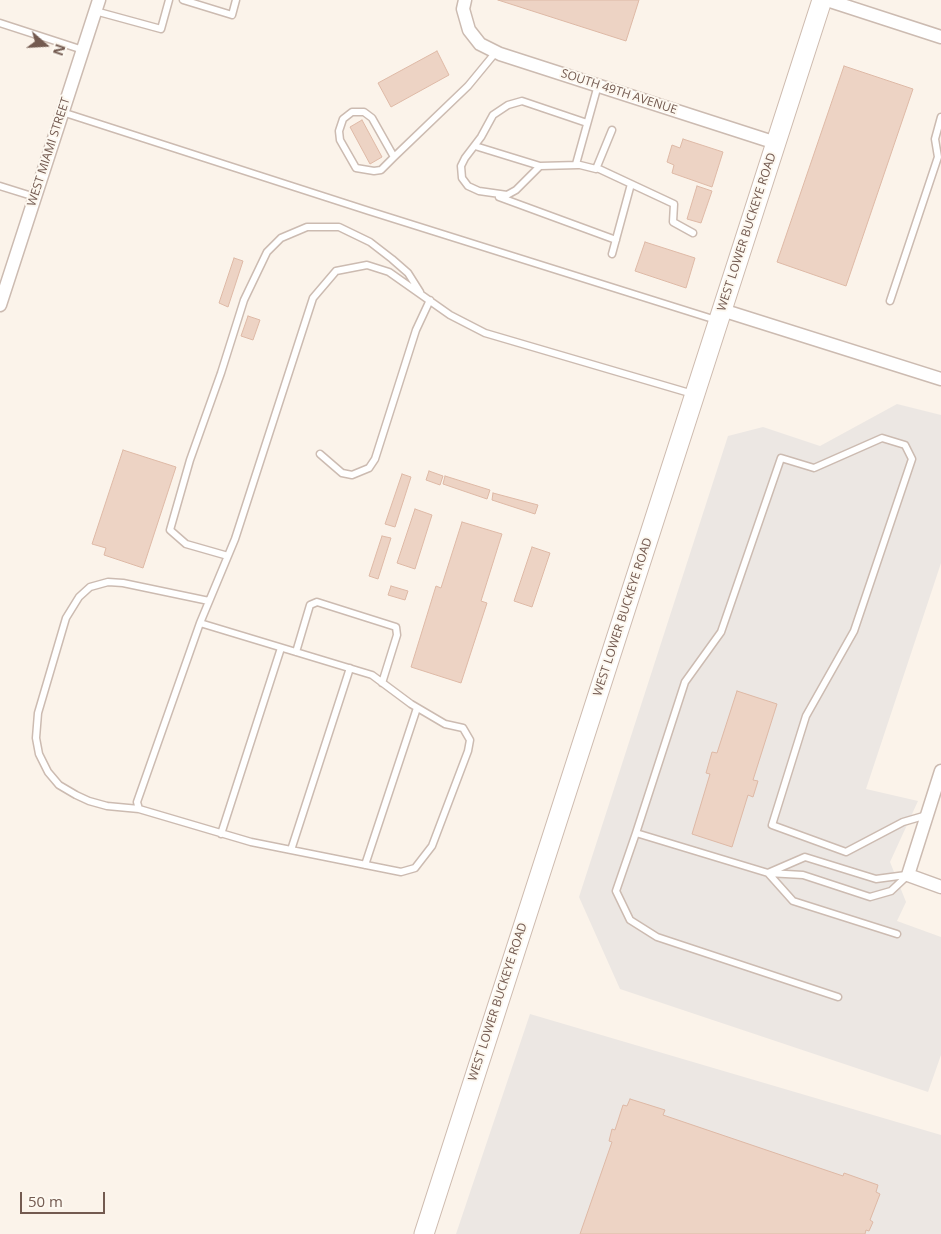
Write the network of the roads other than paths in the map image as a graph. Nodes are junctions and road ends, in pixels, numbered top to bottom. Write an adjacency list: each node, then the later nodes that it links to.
1 (170, 0): 7 (lane)
2 (183, 0): 3 (lane)
3 (236, 0)
4 (465, 0): 11 (street, SOUTH 49TH AVENUE)
5 (822, 0): 17 (main road, WEST LOWER BUCKEYE ROAD)
6 (827, 0): 9 (street)
7 (97, 6): 10 (street, WEST MIAMI STREET)
8 (0, 22): 10 (lane)
9 (941, 37)
10 (83, 50): 13 (street, WEST MIAMI STREET)
11 (496, 52): 12 (street, SOUTH 49TH AVENUE); 19 (lane)
12 (598, 85): 15 (lane); 17 (street, SOUTH 49TH AVENUE)
13 (62, 112): 26 (street, WEST MIAMI STREET); 34 (lane)
14 (941, 117): 33 (lane)
15 (587, 123): 18 (lane); 20 (lane)
16 (612, 130): 22 (lane)
17 (776, 143): 34 (main road, WEST LOWER BUCKEYE ROAD)
18 (475, 146): 21 (lane); 25 (lane)
19 (394, 157): 19 (lane)
20 (578, 165): 21 (lane); 22 (lane)
21 (540, 166): 25 (lane)
22 (597, 168): 23 (lane)
23 (631, 184): 27 (lane); 28 (lane)
24 (0, 186): 26 (lane)
25 (492, 194): 28 (lane)
26 (35, 197): 31 (street, WEST MIAMI STREET)
27 (693, 233)
28 (616, 240): 29 (lane)
29 (612, 254)
30 (422, 295): 32 (lane); 38 (lane); 38 (lane)
31 (1, 296)
32 (430, 300): 36 (lane); 37 (lane)
33 (890, 301)
34 (720, 315): 35 (street); 36 (main road, WEST LOWER BUCKEYE ROAD)
35 (941, 379)
36 (694, 394): 58 (main road, WEST LOWER BUCKEYE ROAD)
37 (320, 454)
38 (228, 556): 39 (lane)
39 (209, 601): 40 (lane); 47 (lane)
40 (200, 623): 41 (lane); 47 (lane)
41 (281, 648): 42 (lane); 50 (lane)
42 (296, 652): 43 (lane); 44 (lane)
43 (350, 668): 44 (lane); 51 (lane)
44 (382, 683): 45 (lane)
45 (417, 708): 52 (lane); 52 (lane)
46 (941, 771): 48 (street)
47 (139, 809): 50 (lane)
48 (927, 815): 49 (lane); 54 (street)
49 (636, 833): 53 (lane); 57 (lane)
50 (221, 834): 51 (lane)
51 (291, 850): 52 (lane)
52 (365, 865)
53 (768, 873): 54 (lane); 54 (lane); 56 (lane)
54 (908, 875): 55 (street)
55 (941, 887)
56 (897, 934)
57 (838, 997)
58 (424, 1234)

